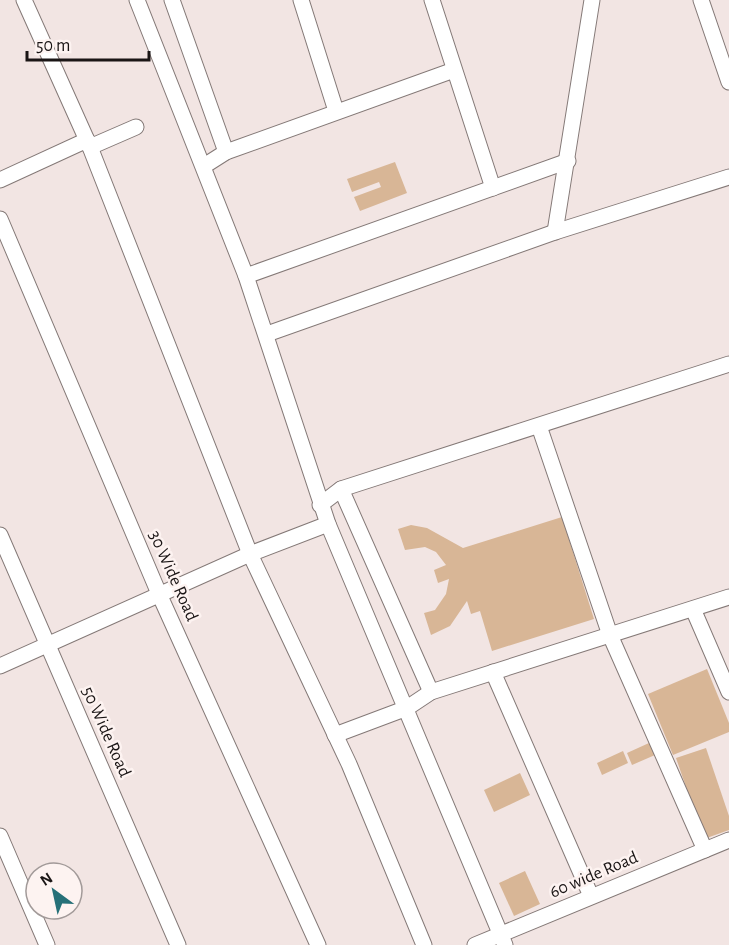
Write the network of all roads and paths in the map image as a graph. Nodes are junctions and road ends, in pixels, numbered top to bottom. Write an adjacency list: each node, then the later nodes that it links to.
1 (24, 0): 12 (street)
2 (137, 0): 15 (street)
3 (172, 0): 13 (street)
4 (301, 0): 10 (street)
5 (432, 0): 8 (street)
6 (592, 0): 14 (street)
7 (701, 0): 9 (street)
8 (454, 70): 10 (street); 18 (street)
9 (729, 82)
10 (336, 111): 13 (street)
11 (136, 127): 12 (street)
12 (88, 143): 17 (street); 29 (street)
13 (226, 152): 15 (street)
14 (568, 160): 18 (street); 20 (street)
15 (204, 166): 21 (street)
16 (729, 177): 20 (street)
17 (0, 180)
18 (493, 188): 21 (street)
19 (0, 219): 30 (street, 30 Wide Road)
20 (555, 232): 22 (street)
21 (246, 276): 22 (street)
22 (267, 334): 26 (street)
23 (729, 364): 24 (street)
24 (539, 426): 25 (street); 33 (street)
25 (341, 489): 26 (street); 37 (street)
26 (320, 505): 27 (street)
27 (327, 524): 29 (street); 39 (street)
28 (0, 535): 34 (street, 50 Wide Road)
29 (250, 554): 30 (street); 40 (street)
30 (160, 596): 34 (street); 48 (street, 30 Wide Road)
31 (729, 597): 32 (street)
32 (693, 609): 33 (street); 38 (street)
33 (610, 635): 36 (street); 43 (street)
34 (47, 646): 35 (street); 47 (street, 50 Wide Road)
35 (0, 666)
36 (493, 672): 37 (street); 44 (street)
37 (431, 692): 39 (street)
38 (729, 692)
39 (407, 708): 40 (street); 45 (street)
40 (335, 735): 49 (street)
41 (0, 836): 46 (street)
42 (729, 840): 43 (street, 60 wide Road)
43 (705, 850): 44 (street, 60 wide Road)
44 (591, 896): 45 (street, 60 wide Road)
45 (504, 940): 50 (street, 60 wide Road)
46 (47, 945)
47 (178, 945)
48 (318, 945)
49 (424, 945)
50 (475, 945)

